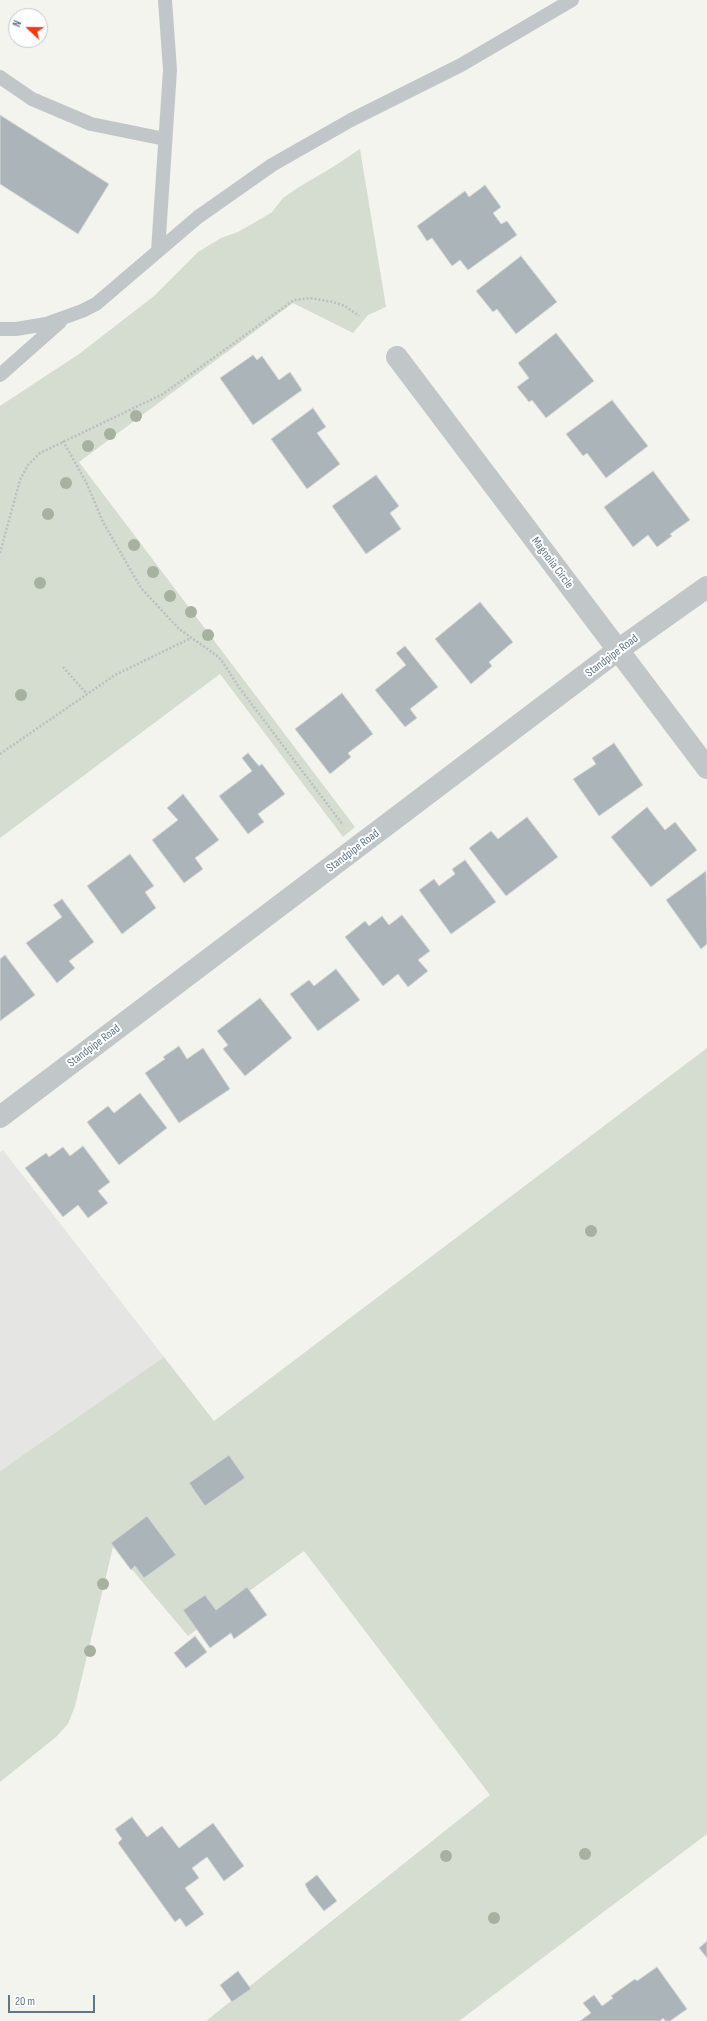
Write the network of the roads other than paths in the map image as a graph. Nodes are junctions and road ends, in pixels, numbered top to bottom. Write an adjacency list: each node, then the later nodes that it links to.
1 (165, 0): 4 (lane)
2 (572, 0): 5 (lane)
3 (0, 77): 4 (lane)
4 (165, 139): 5 (lane)
5 (158, 251): 6 (lane)
6 (64, 318): 7 (lane); 9 (lane)
7 (0, 329)
8 (398, 357): 11 (street, Magnolia Circle)
9 (0, 376)
10 (707, 587): 11 (street, Standpipe Road)
11 (618, 650): 12 (street, Magnolia Circle); 13 (street, Standpipe Road)
12 (707, 768)
13 (0, 1117)

